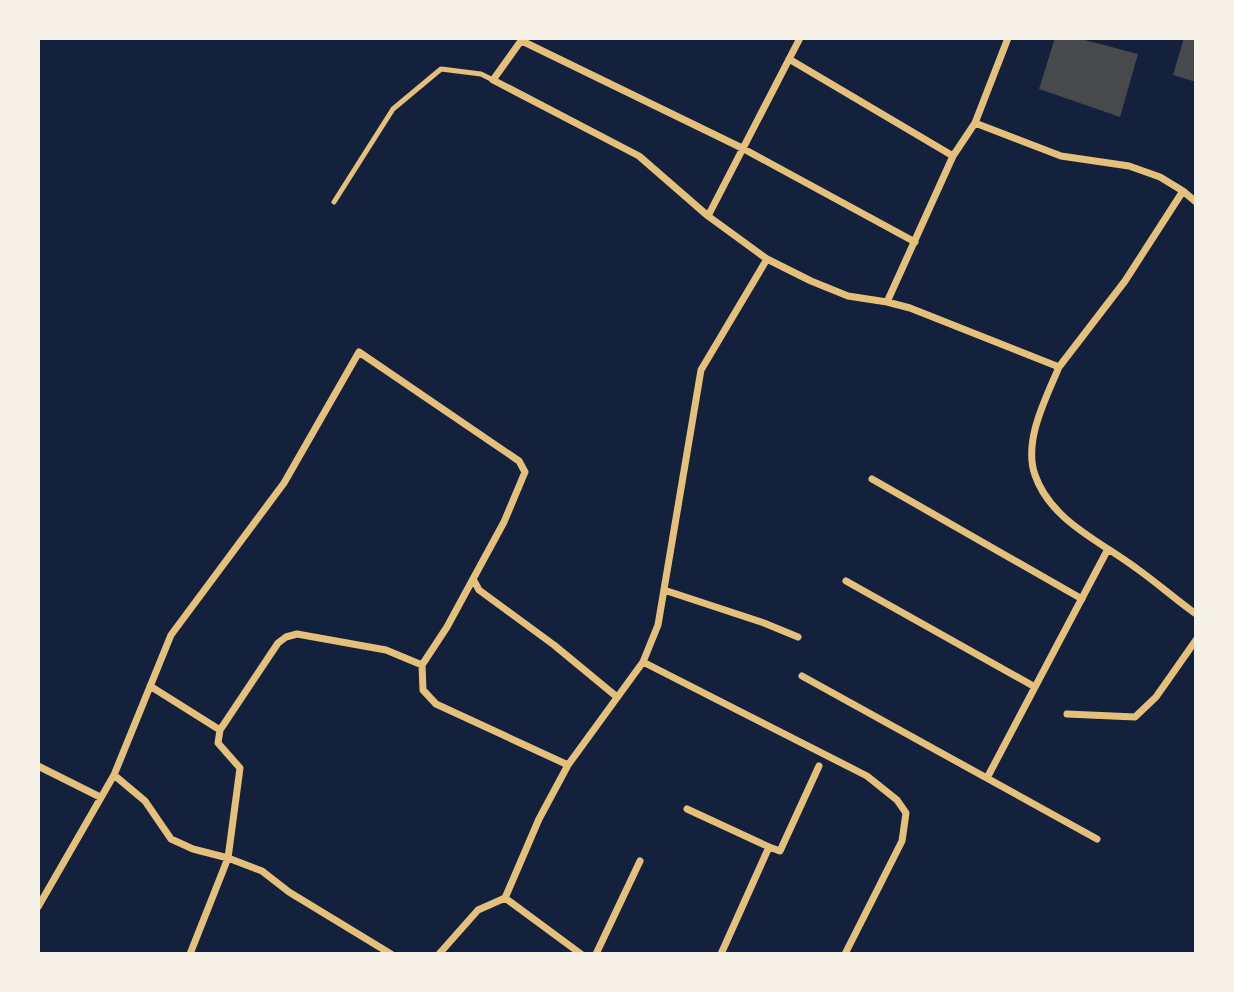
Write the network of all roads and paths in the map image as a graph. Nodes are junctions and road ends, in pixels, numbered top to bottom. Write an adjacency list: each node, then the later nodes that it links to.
1 (800, 38): 4 (street)
2 (1006, 39): 6 (street)
3 (522, 40): 5 (street); 7 (street)
4 (789, 59): 7 (street); 8 (street)
5 (493, 80): 10 (lane); 12 (street)
6 (975, 123): 8 (street); 9 (street)
7 (742, 148): 12 (street); 13 (street)
8 (953, 156): 13 (street)
9 (1183, 191): 11 (street); 16 (street)
10 (334, 202)
11 (1195, 202)
12 (708, 216): 14 (street)
13 (915, 242): 15 (street)
14 (767, 259): 15 (street); 21 (street)
15 (887, 302): 16 (street)
16 (1059, 367): 18 (street)
17 (872, 479): 22 (street)
18 (1108, 549): 22 (street); 23 (street)
19 (473, 579): 27 (street); 29 (street); 31 (street)
20 (846, 581): 30 (street)
21 (663, 590): 24 (street); 26 (street)
22 (1082, 599): 30 (street)
23 (1195, 614)
24 (798, 637)
25 (1195, 640): 32 (street)
26 (643, 662): 31 (street); 53 (street)
27 (422, 665): 33 (street); 34 (street)
28 (802, 676): 38 (street)
29 (150, 686): 33 (street); 37 (street)
30 (1035, 687): 38 (street)
31 (617, 697): 34 (street)
32 (1067, 714)
33 (220, 730): 43 (street)
34 (568, 765): 45 (street)
35 (38, 766): 39 (street)
36 (819, 766): 42 (street)
37 (114, 775): 39 (street); 43 (street)
38 (987, 778): 41 (street)
39 (100, 797): 46 (street)
40 (687, 809): 42 (street)
41 (1097, 839)
42 (769, 846): 52 (street)
43 (228, 858): 47 (street); 48 (street)
44 (640, 861): 51 (street)
45 (505, 898): 49 (street); 50 (street)
46 (38, 907)
47 (190, 954)
48 (391, 954)
49 (439, 954)
50 (581, 954)
51 (596, 954)
52 (721, 954)
53 (845, 954)

